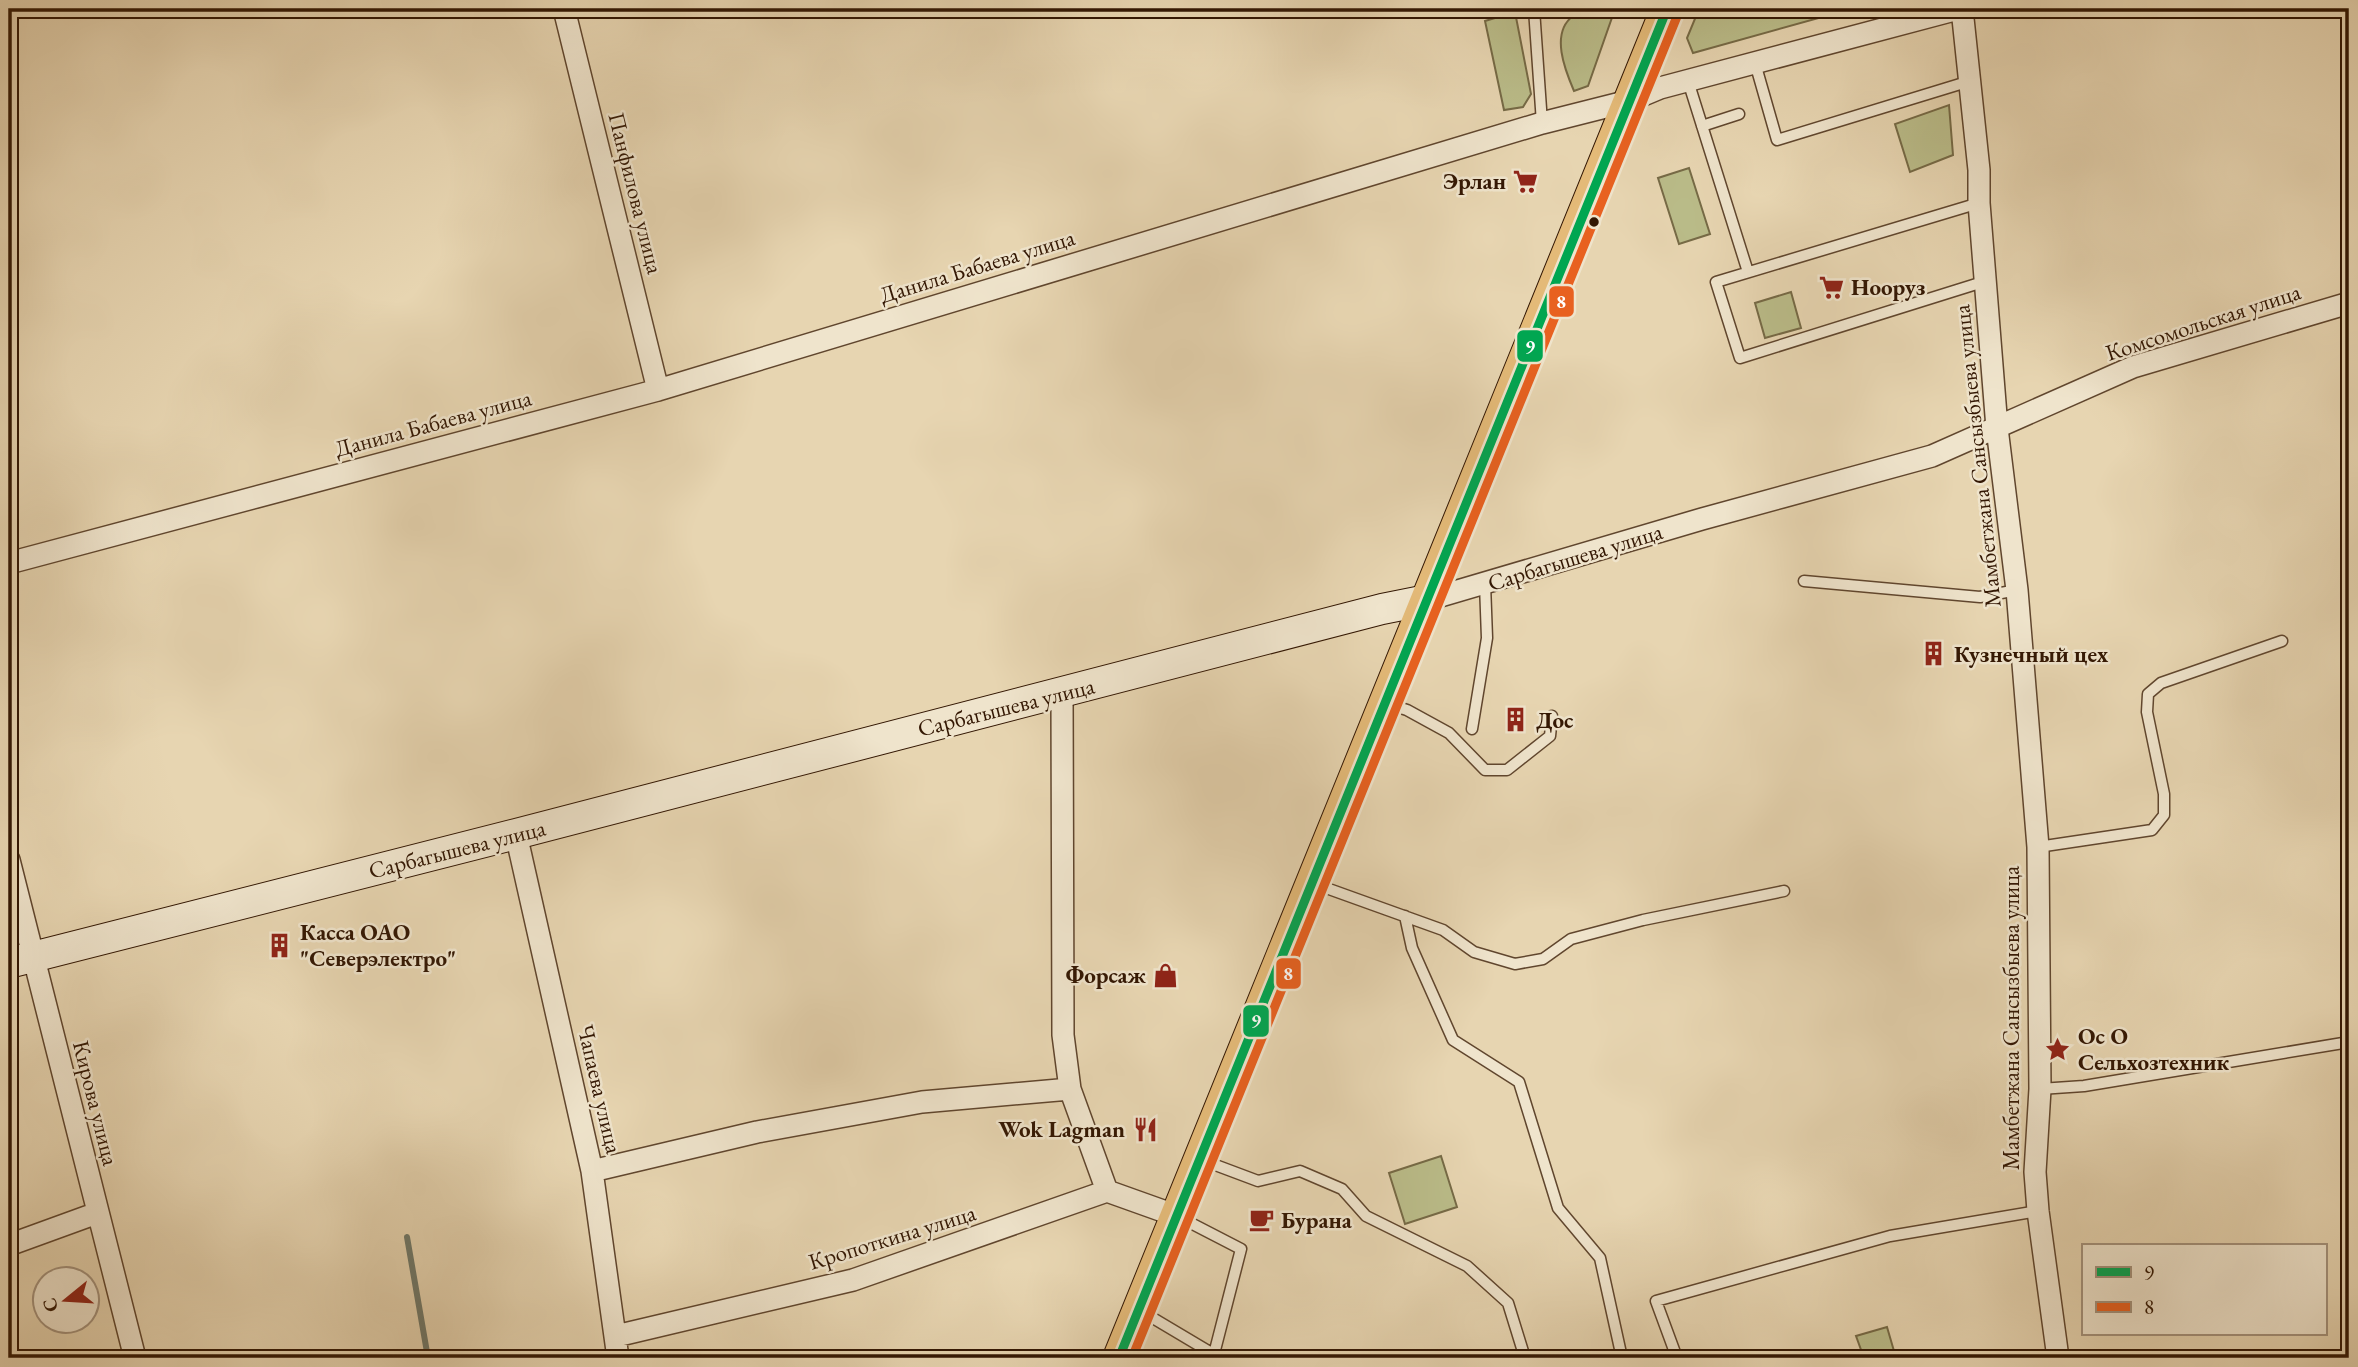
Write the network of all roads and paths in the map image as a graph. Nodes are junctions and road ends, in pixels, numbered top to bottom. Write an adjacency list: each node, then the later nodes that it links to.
1 (564, 9): 17 (street, Панфилова улица)
2 (1534, 9): 11 (lane)
3 (1667, 9): 9 (main road)
4 (1960, 9): 5 (street, Данила Бабаева улица); 8 (street, Мамбетжана Сансызбыева улица)
5 (1891, 17): 6 (street, Данила Бабаева улица)
6 (1755, 63): 7 (street, Данила Бабаева улица); 8 (lane)
7 (1688, 81): 9 (street, Данила Бабаева улица); 12 (lane)
8 (1970, 81): 13 (street, Мамбетжана Сансызбыева улица)
9 (1629, 101): 11 (street, Данила Бабаева улица); 23 (main road)
10 (1738, 114): 12 (lane)
11 (1542, 123): 17 (street, Данила Бабаева улица)
12 (1702, 126): 14 (lane)
13 (1979, 203): 14 (lane); 15 (street, Мамбетжана Сансызбыева улица)
14 (1748, 272): 15 (lane)
15 (1986, 281): 18 (street, Мамбетжана Сансызбыева улица)
16 (2349, 303): 18 (street, Комсомольская улица)
17 (658, 390): 19 (street, Данила Бабаева улица)
18 (1997, 428): 21 (street, Сарбагышева улица); 22 (street, Мамбетжана Сансызбыева улица)
19 (9, 563)
20 (1804, 581): 22 (lane)
21 (1485, 584): 23 (street, Сарбагышева улица); 28 (lane)
22 (2017, 590): 30 (street, Мамбетжана Сансызбыева улица)
23 (1427, 600): 25 (street, Сарбагышева улица); 26 (main road)
24 (2282, 641): 30 (lane)
25 (1062, 693): 29 (street, Сарбагышева улица); 37 (street)
26 (1385, 703): 27 (lane); 32 (main road)
27 (1552, 716)
28 (1472, 729)
29 (516, 834): 35 (street, Сарбагышева улица); 40 (street, Чапаева улица)
30 (2038, 847): 38 (street, Мамбетжана Сансызбыева улица)
31 (9, 860): 35 (street, Кирова улица)
32 (1312, 883): 34 (lane); 39 (main road)
33 (1784, 891): 34 (lane)
34 (1405, 916): 53 (lane)
35 (21, 960): 43 (street, Кирова улица)
36 (2349, 1042): 38 (lane)
37 (1070, 1089): 40 (street); 41 (street)
38 (2040, 1089): 42 (street, Мамбетжана Сансызбыева улица)
39 (1200, 1159): 44 (main road); 52 (lane)
40 (592, 1171): 47 (street, Чапаева улица)
41 (1107, 1191): 44 (street); 47 (street, Кропоткина улица)
42 (2038, 1211): 54 (lane); 55 (street, Мамбетжана Сансызбыева улица)
43 (97, 1213): 45 (street); 49 (street, Кирова улица)
44 (1177, 1216): 46 (main road); 48 (lane)
45 (9, 1245)
46 (1139, 1310): 48 (lane); 51 (main road)
47 (616, 1336): 50 (street, Чапаева улица)
48 (1216, 1357)
49 (135, 1358)
50 (618, 1358)
51 (1119, 1358)
52 (1525, 1358)
53 (1622, 1358)
54 (1677, 1358)
55 (2058, 1358)

